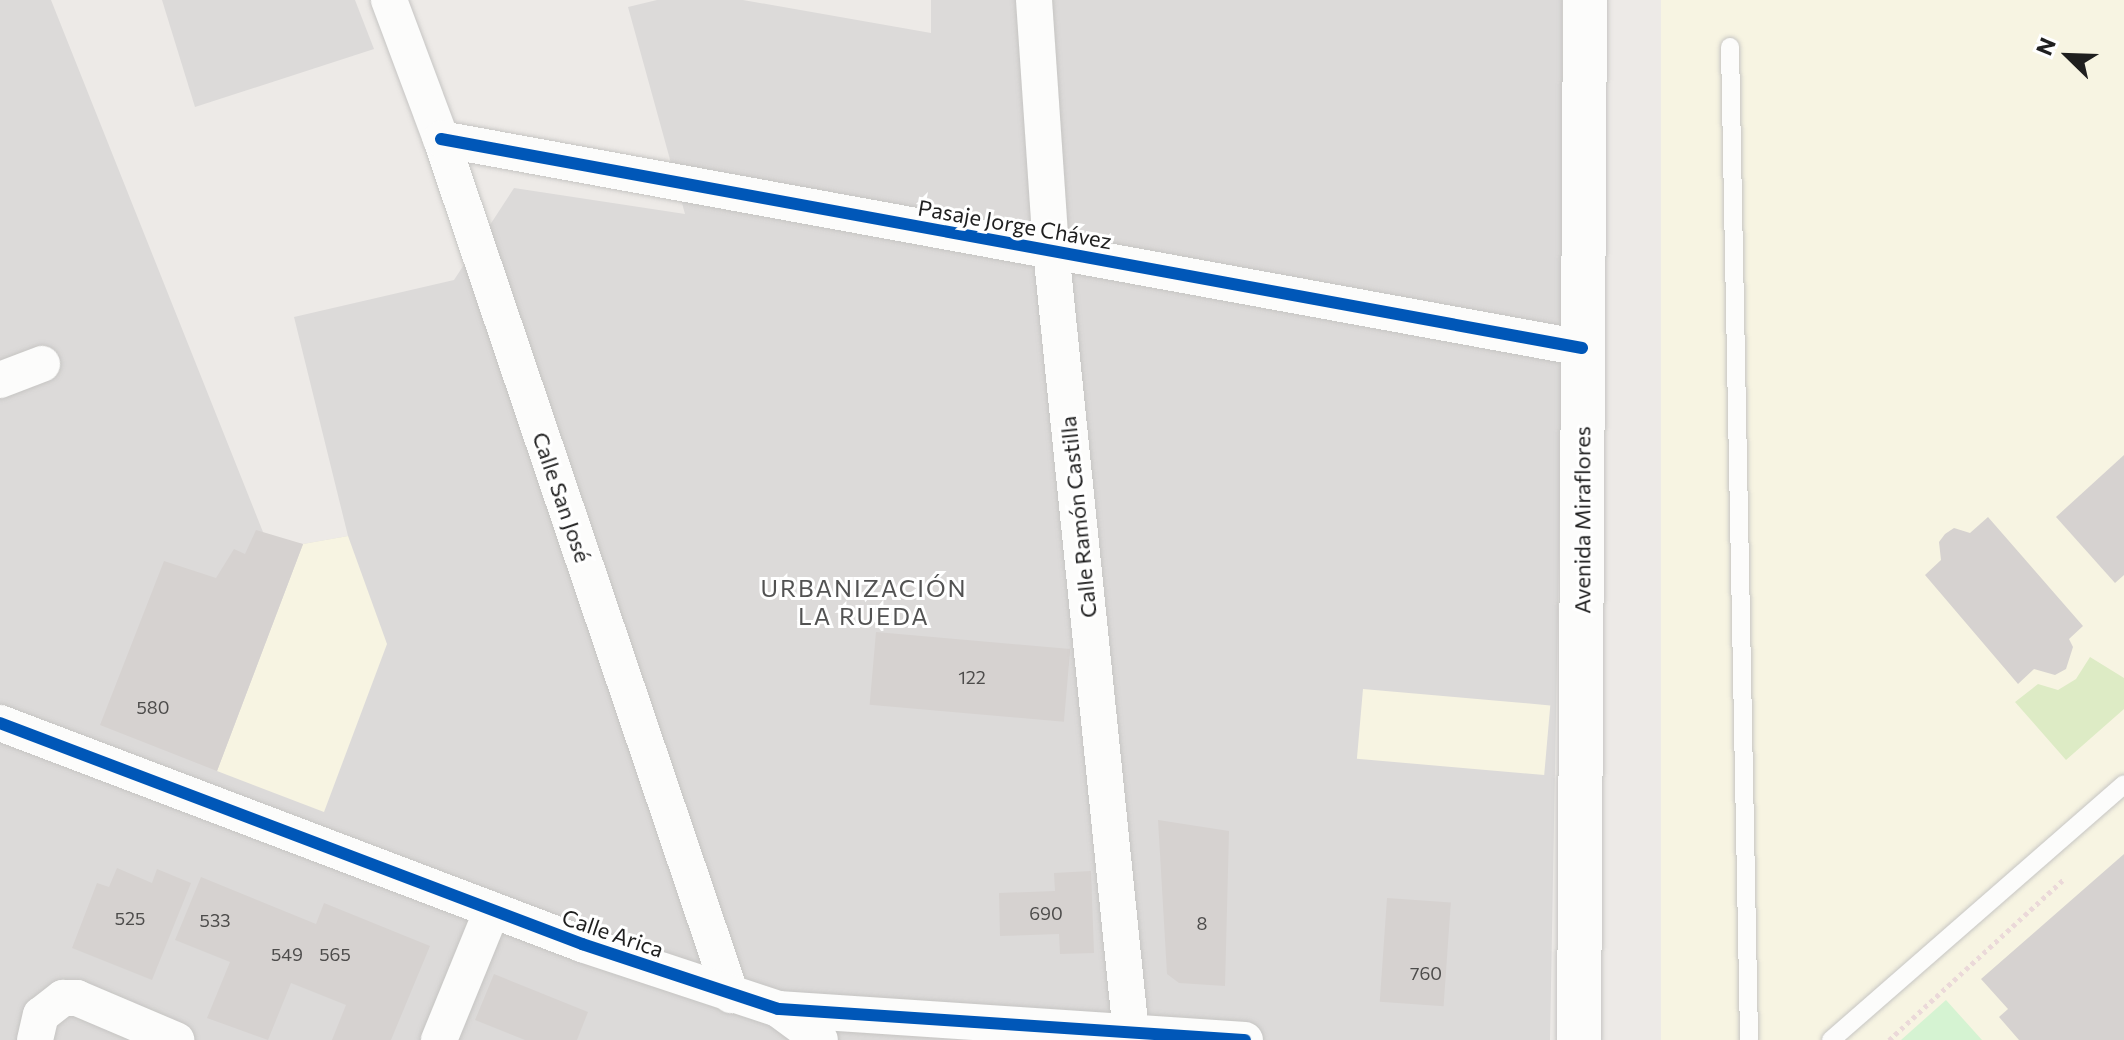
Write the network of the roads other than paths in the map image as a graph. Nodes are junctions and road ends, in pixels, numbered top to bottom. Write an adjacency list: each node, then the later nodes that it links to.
1 (389, 0): 5 (street, Calle San José)
2 (1034, 0): 6 (street, Calle Ramón Castilla)
3 (1585, 0): 7 (street, Avenida Miraflores)
4 (1730, 47): 22 (lane)
5 (441, 139): 6 (street, Pasaje Jorge Chávez); 13 (street, Calle San José)
6 (1051, 250): 7 (street, Pasaje Jorge Chávez); 15 (street, Calle Ramón Castilla)
7 (1582, 348): 21 (street, Avenida Miraflores)
8 (42, 364): 9 (street)
9 (0, 380)
10 (0, 723): 12 (street, Calle Arica)
11 (2124, 784): 23 (lane)
12 (492, 910): 13 (street, Calle Arica); 18 (street)
13 (731, 995): 14 (street, Calle Arica)
14 (778, 1009): 15 (street, Calle Arica); 19 (street)
15 (1131, 1033): 20 (street, Calle Arica)
16 (35, 1040): 17 (street)
17 (176, 1040)
18 (439, 1040)
19 (820, 1040)
20 (1245, 1040)
21 (1579, 1040)
22 (1749, 1040)
23 (1831, 1040)

